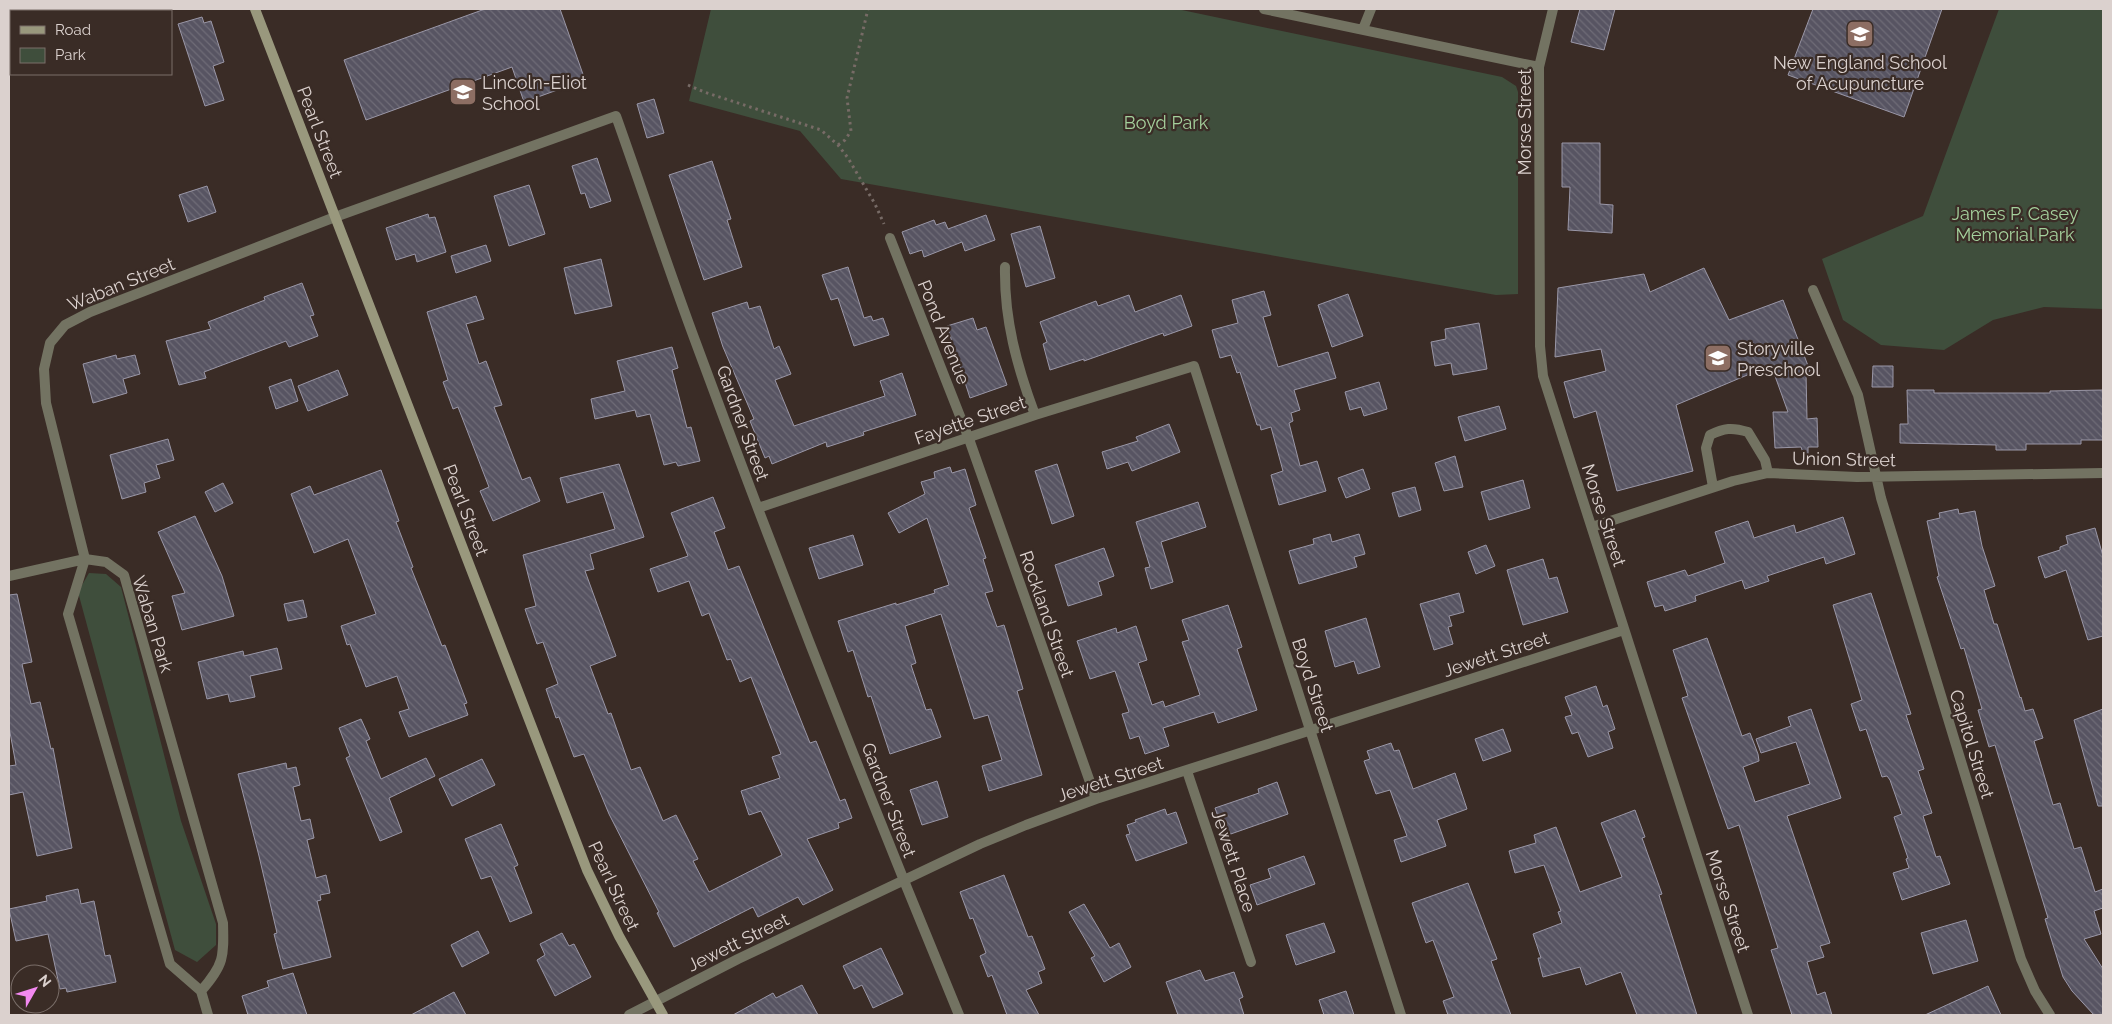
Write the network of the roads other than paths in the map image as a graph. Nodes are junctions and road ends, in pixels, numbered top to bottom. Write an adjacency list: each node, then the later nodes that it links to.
1 (256, 9): 7 (street, Pearl Street)
2 (1264, 9): 5 (street)
3 (1371, 9): 5 (street)
4 (1553, 9): 6 (street, Morse Street)
5 (1363, 29): 6 (street)
6 (1539, 67): 19 (street, Morse Street)
7 (335, 217): 18 (street, Gardner Street); 20 (street, Waban Street); 29 (street, Pearl Street)
8 (890, 238): 13 (street, Pond Avenue)
9 (1005, 267): 12 (street)
10 (1813, 290): 16 (street, Capitol Street)
11 (1194, 366): 12 (street, Fayette Street); 23 (street, Boyd Street)
12 (1035, 415): 13 (street, Fayette Street)
13 (969, 438): 18 (street, Fayette Street); 25 (street, Rockland Street)
14 (1768, 473): 16 (street, Union Street); 17 (street, Union Street); 17 (street)
15 (2103, 473): 16 (street, Union Street)
16 (1877, 477): 36 (street, Capitol Street)
17 (1713, 487): 19 (street, Union Street)
18 (758, 508): 26 (street, Gardner Street)
19 (1592, 527): 22 (street, Morse Street)
20 (85, 559): 21 (street); 28 (street); 28 (street, Waban Park)
21 (9, 576)
22 (1624, 630): 23 (street, Jewett Street); 35 (street, Morse Street)
23 (1311, 730): 24 (street, Jewett Street); 34 (street, Boyd Street)
24 (1187, 771): 25 (street, Jewett Street); 27 (street, Jewett Place)
25 (1096, 799): 26 (street, Jewett Street)
26 (903, 880): 29 (street, Jewett Street); 33 (street, Gardner Street)
27 (1250, 962)
28 (201, 991): 30 (street)
29 (655, 1002): 31 (street, Jewett Street); 32 (street, Pearl Street)
30 (208, 1015)
31 (629, 1015)
32 (663, 1015)
33 (959, 1015)
34 (1401, 1015)
35 (1748, 1015)
36 (2050, 1015)

